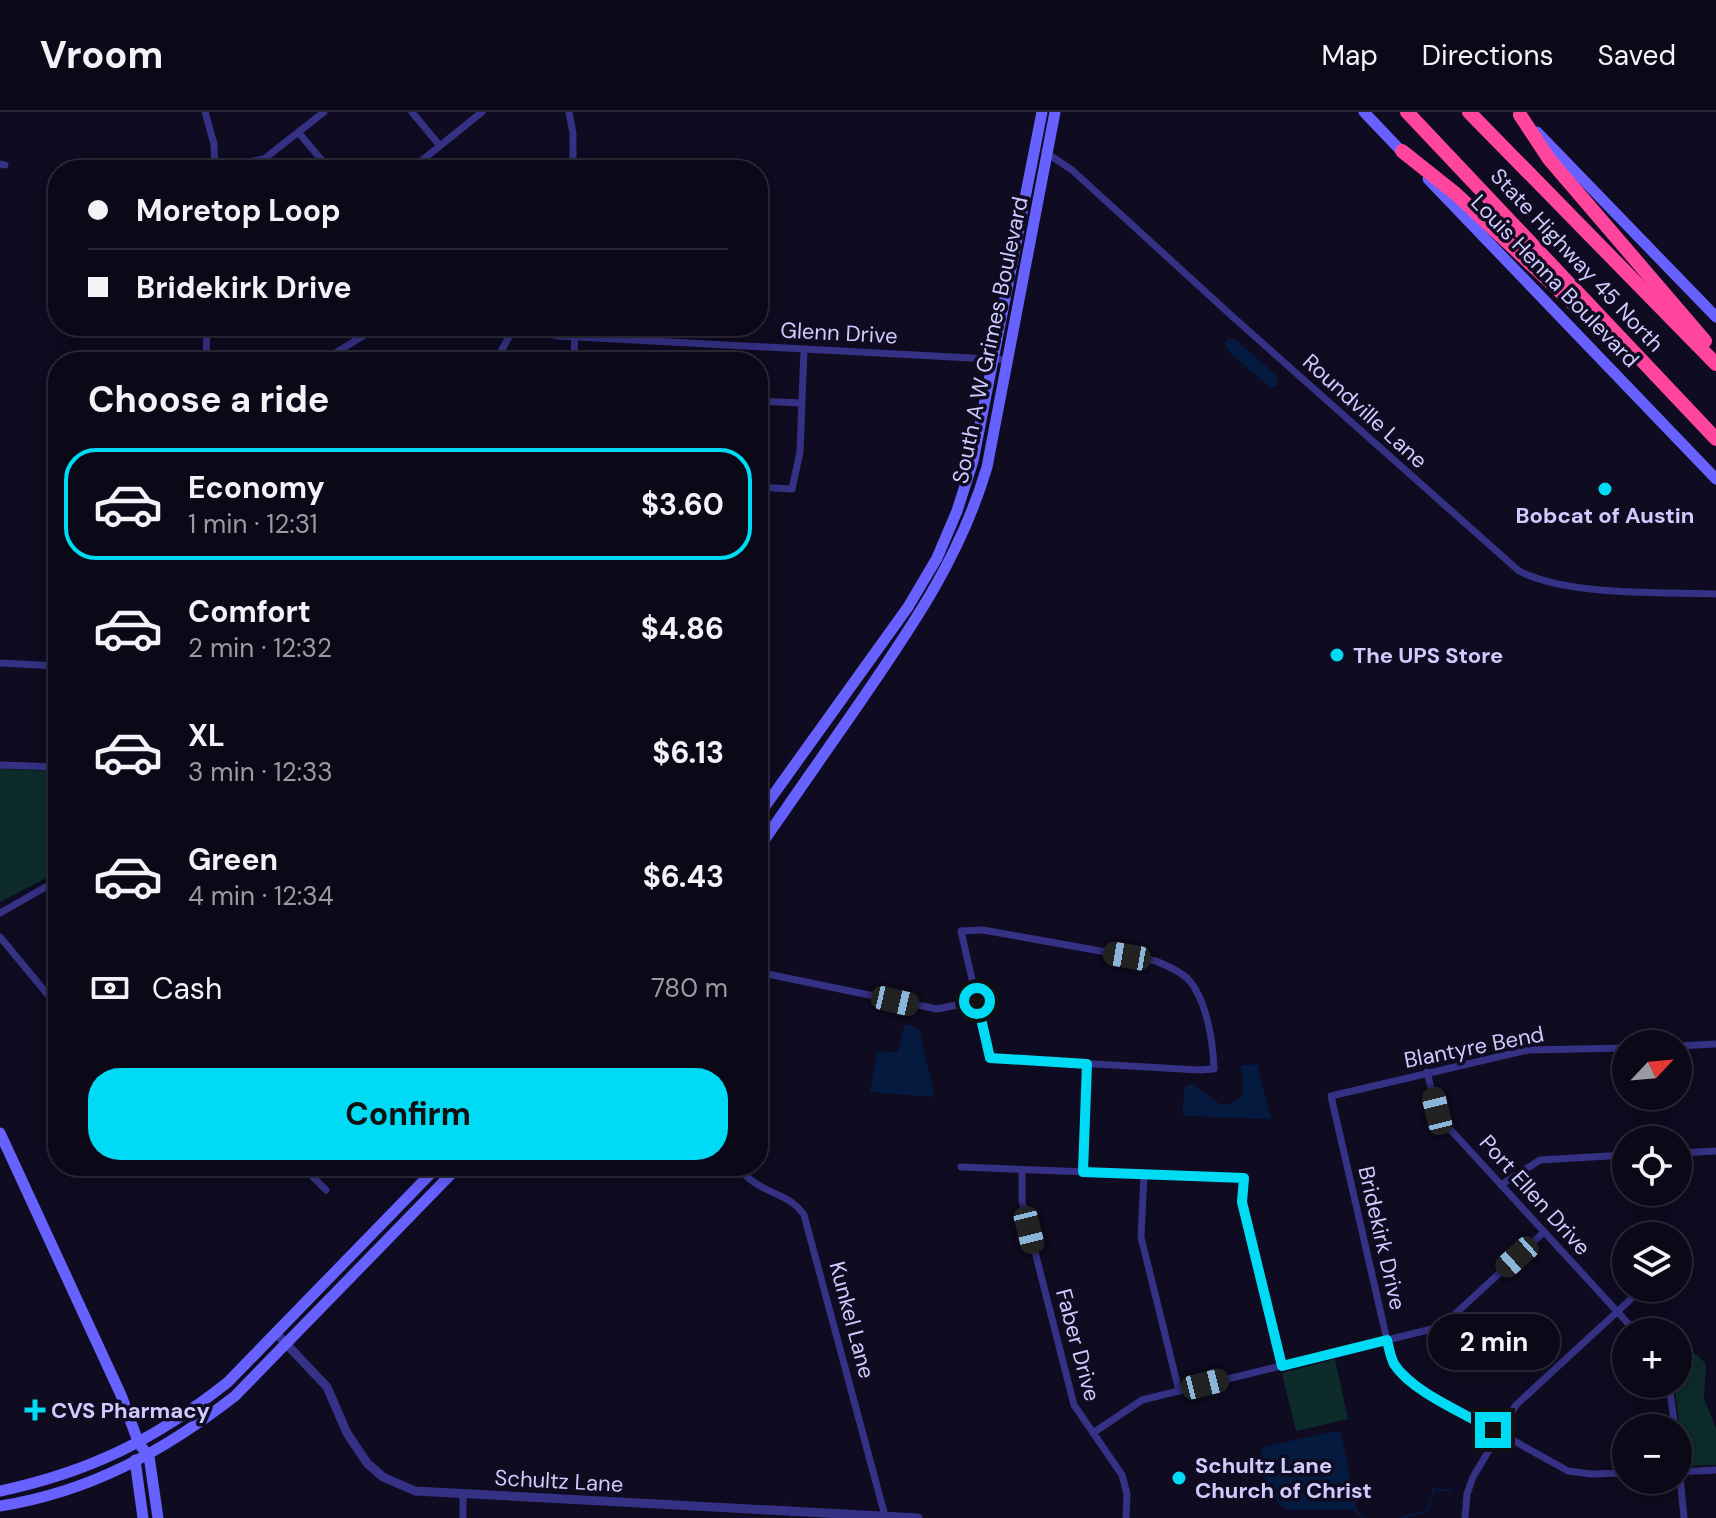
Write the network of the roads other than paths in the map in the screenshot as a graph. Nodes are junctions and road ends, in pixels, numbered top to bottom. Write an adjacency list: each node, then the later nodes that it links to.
1 (205, 112): 17 (street)
2 (324, 112): 12 (street)
3 (412, 112): 13 (street)
4 (482, 112): 13 (street)
5 (569, 112): 21 (street)
6 (1042, 112): 15 (main road, South A W Grimes Boulevard)
7 (1055, 112): 16 (main road, South A W Grimes Boulevard)
8 (1364, 112): 14 (main road, Louis Henna Boulevard)
9 (1407, 112): 33 (highway, State Highway 45 North)
10 (1469, 112): 32 (highway, State Highway 45 North)
11 (1519, 114): 22 (main road); 29 (highway)
12 (299, 133): 18 (street); 19 (street)
13 (440, 146): 20 (street)
14 (1402, 151): 33 (highway); 37 (main road, Louis Henna Boulevard)
15 (1034, 152): 16 (street); 30 (main road, South A W Grimes Boulevard)
16 (1048, 152): 31 (main road, South A W Grimes Boulevard); 41 (street, Roundville Lane)
17 (215, 160)
18 (259, 160)
19 (322, 160)
20 (422, 160)
21 (573, 160)
22 (1716, 317)
23 (365, 336): 27 (street)
24 (566, 336): 25 (street, Glenn Drive)
25 (575, 337): 26 (street, Glenn Drive); 28 (street)
26 (804, 349): 30 (street, Glenn Drive); 35 (street)
27 (342, 352)
28 (574, 352)
29 (1716, 353)
30 (993, 360): 31 (street, Glenn Drive); 39 (main road, South A W Grimes Boulevard)
31 (1008, 360): 40 (main road, South A W Grimes Boulevard)
32 (1716, 364)
33 (1674, 395): 36 (highway, State Highway 45 North)
34 (768, 401): 35 (street)
35 (801, 403): 38 (street)
36 (1716, 439)
37 (1716, 479)
38 (768, 488)
39 (937, 558): 40 (main road); 42 (main road, South A W Grimes Boulevard)
40 (949, 564): 43 (main road, South A W Grimes Boulevard)
41 (1716, 594)
42 (876, 650): 43 (main road); 48 (main road, South A W Grimes Boulevard)
43 (890, 660): 49 (main road, South A W Grimes Boulevard)
44 (0, 663): 45 (street)
45 (48, 665)
46 (0, 765): 47 (street)
47 (48, 767)
48 (768, 802)
49 (768, 835)
50 (48, 886): 51 (street)
51 (0, 913)
52 (0, 937): 54 (street)
53 (768, 974): 55 (street)
54 (48, 995)
55 (977, 1001): 59 (street); 59 (street)
56 (1716, 1044): 57 (street)
57 (1692, 1045)
58 (1612, 1048): 60 (street, Blantyre Bend)
59 (1087, 1064): 68 (street)
60 (1427, 1072): 61 (street, Blantyre Bend); 74 (street, Port Ellen Drive)
61 (1331, 1096): 83 (street, Bridekirk Drive)
62 (0, 1133): 89 (main road)
63 (1716, 1151): 64 (street)
64 (1692, 1152)
65 (1612, 1156): 74 (street)
66 (961, 1167): 67 (street)
67 (1022, 1170): 68 (street); 87 (street, Faber Drive)
68 (1083, 1172): 69 (street)
69 (1144, 1175): 85 (street); 86 (street)
70 (313, 1176): 75 (street)
71 (428, 1176): 76 (main road)
72 (449, 1176): 78 (main road)
73 (748, 1176): 99 (street, Kunkel Lane)
74 (1501, 1185): 77 (street, Port Ellen Drive)
75 (326, 1190)
76 (381, 1225): 78 (main road); 82 (main road)
77 (1544, 1232): 80 (street, Port Ellen Drive); 83 (street)
78 (391, 1235): 84 (main road)
79 (1627, 1302): 80 (street)
80 (1616, 1311): 81 (street, Port Ellen Drive); 88 (street)
81 (1623, 1318)
82 (276, 1333): 84 (street, Schultz Lane); 89 (main road)
83 (1387, 1340): 85 (street); 88 (street, Bridekirk Drive)
84 (286, 1343): 90 (main road); 97 (street, Schultz Lane)
85 (1282, 1366): 86 (street)
86 (1179, 1391): 87 (street)
87 (1093, 1433): 104 (street, Faber Drive)
88 (1499, 1434): 94 (street, Bridekirk Drive); 105 (street)
89 (139, 1444): 90 (main road); 91 (main road); 95 (main road)
90 (149, 1456): 91 (main road); 101 (main road)
91 (134, 1463): 98 (main road); 100 (main road)
92 (1716, 1470): 93 (street)
93 (1692, 1471)
94 (1612, 1473)
95 (0, 1491)
96 (1681, 1494): 106 (street)
97 (463, 1495): 99 (street, Schultz Lane); 102 (street)
98 (0, 1506)
99 (885, 1516): 103 (street, Schultz Lane)
100 (143, 1518)
101 (158, 1518)
102 (463, 1518)
103 (918, 1518)
104 (1126, 1518)
105 (1465, 1518)
106 (1684, 1518)

